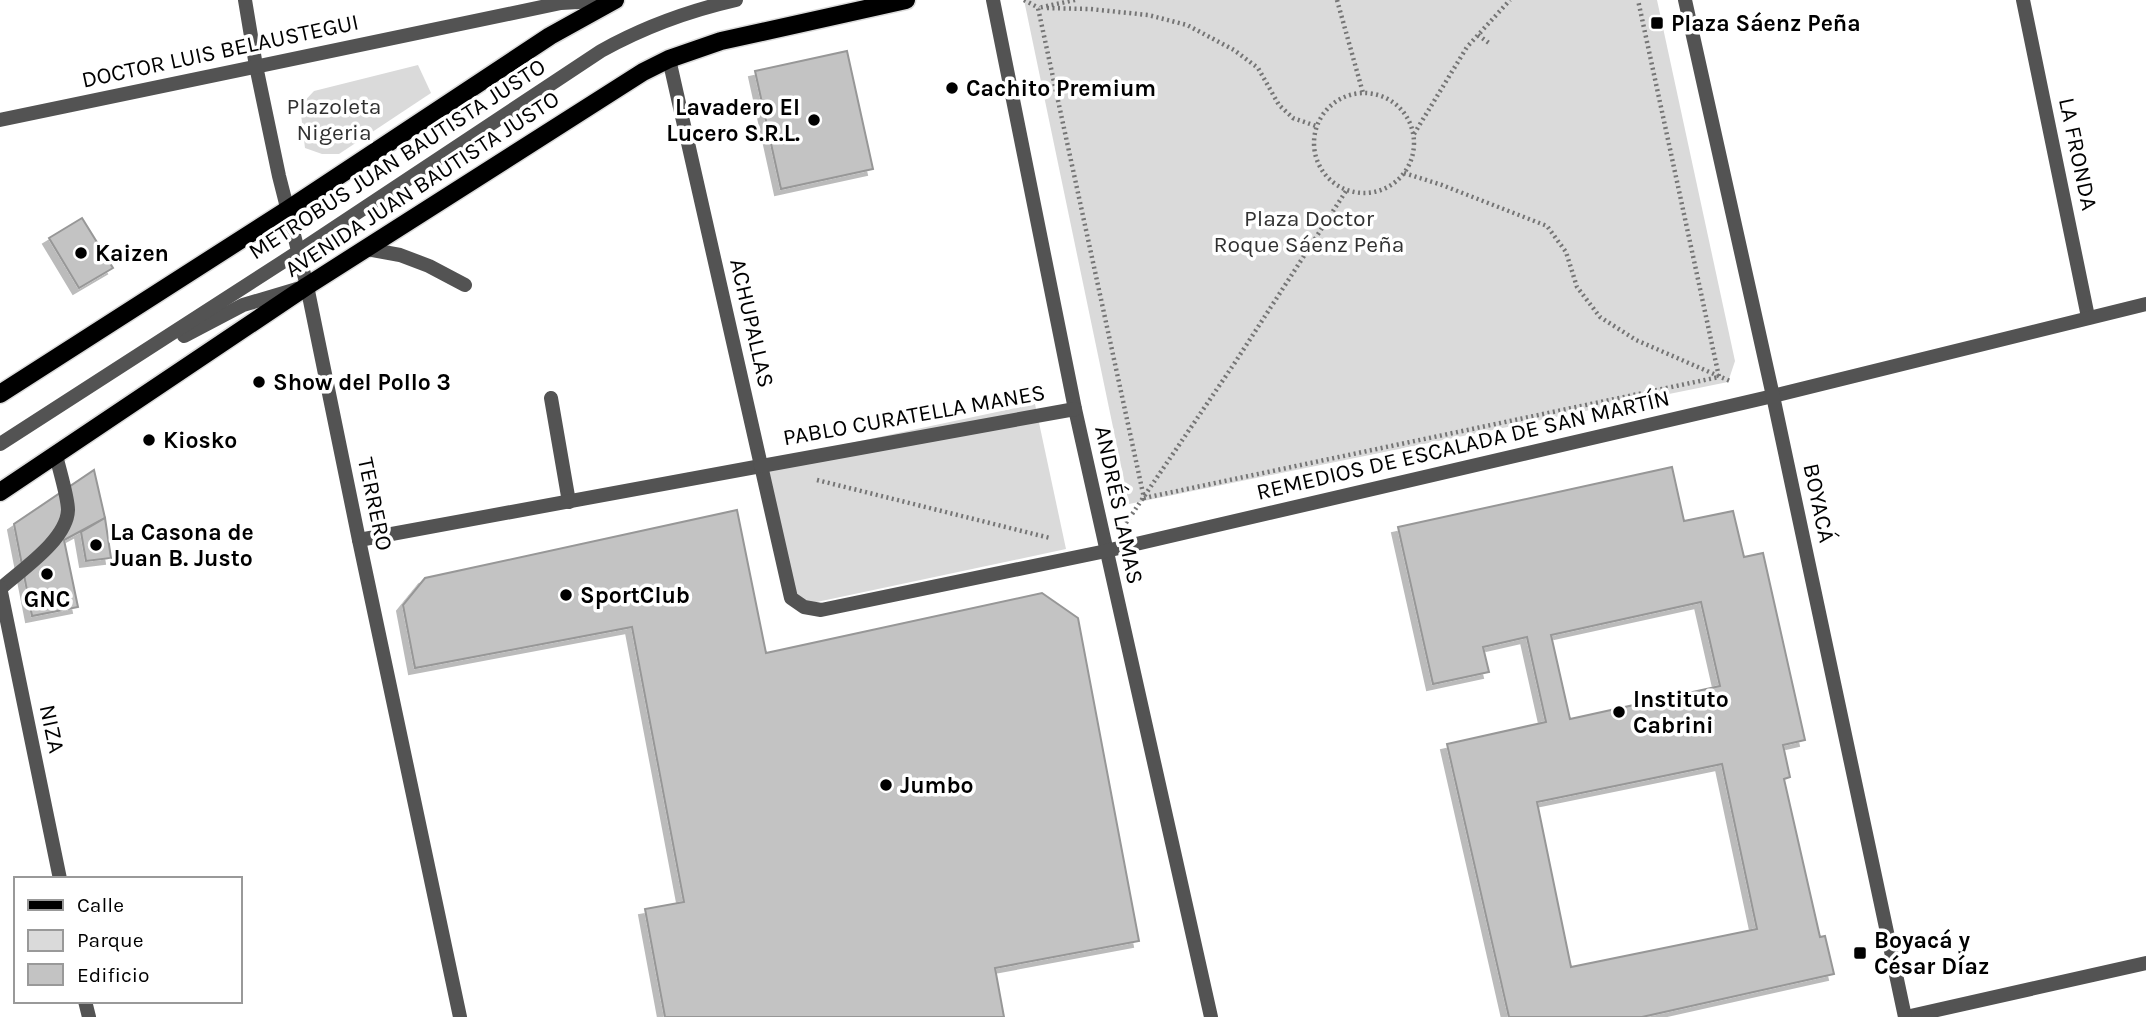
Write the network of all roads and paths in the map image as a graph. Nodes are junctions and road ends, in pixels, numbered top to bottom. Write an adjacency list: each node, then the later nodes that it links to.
1 (245, 0): 17 (street, TERRERO)
2 (614, 0): 17 (street, DOCTOR LUIS BELAUSTEGUI); 24 (main road)
3 (736, 0): 26 (street, METROBUS JUAN BAUTISTA JUSTO)
4 (906, 0): 16 (main road, AVENIDA JUAN BAUTISTA JUSTO)
5 (993, 0): 36 (street, ANDRÉS LAMAS)
6 (1024, 0): 13 (path)
7 (1074, 0): 13 (path)
8 (1337, 0): 18 (path)
9 (1510, 0): 14 (path)
10 (1639, 0): 31 (path)
11 (1685, 0): 34 (street, BOYACÁ)
12 (2023, 0): 30 (street, LA FRONDA)
13 (1038, 8): 20 (path); 42 (path)
14 (1478, 34): 15 (path); 21 (path)
15 (1489, 43)
16 (670, 59): 25 (main road, AVENIDA JUAN BAUTISTA JUSTO); 39 (street, ACHUPALLAS)
17 (256, 66): 19 (street, DOCTOR LUIS BELAUSTEGUI); 24 (street, TERRERO)
18 (1363, 93): 20 (path); 21 (path)
19 (0, 120)
20 (1316, 126): 23 (path)
21 (1414, 135): 22 (path)
22 (1404, 173): 23 (path); 31 (path)
23 (1346, 191): 42 (path)
24 (287, 210): 26 (street, TERRERO); 33 (main road)
25 (367, 249): 27 (street); 28 (main road, AVENIDA JUAN BAUTISTA JUSTO)
26 (298, 252): 28 (street, TERRERO); 32 (street, METROBUS JUAN BAUTISTA JUSTO)
27 (465, 285)
28 (307, 286): 32 (street, METROBUS JUAN BAUTISTA JUSTO); 38 (main road, AVENIDA JUAN BAUTISTA JUSTO); 45 (street, TERRERO)
29 (2146, 304): 30 (street, REMEDIOS DE ESCALADA DE SAN MARTÍN)
30 (2088, 317): 34 (street, REMEDIOS DE ESCALADA DE SAN MARTÍN)
31 (1719, 377): 34 (path); 42 (path)
32 (96, 383): 37 (street, METROBUS JUAN BAUTISTA JUSTO)
33 (0, 394)
34 (1773, 396): 46 (street, REMEDIOS DE ESCALADA DE SAN MARTÍN); 53 (street, BOYACÁ)
35 (551, 398): 43 (street)
36 (1075, 409): 39 (street, PABLO CURATELLA MANES); 46 (street, ANDRÉS LAMAS)
37 (0, 444)
38 (56, 455): 41 (main road, AVENIDA JUAN BAUTISTA JUSTO); 47 (street)
39 (761, 467): 43 (street, PABLO CURATELLA MANES); 48 (street, ACHUPALLAS)
40 (814, 480): 44 (path)
41 (0, 492)
42 (1144, 498): 46 (path)
43 (569, 502): 45 (street, PABLO CURATELLA MANES)
44 (1053, 538)
45 (359, 540): 51 (street, TERRERO)
46 (1106, 551): 48 (street, REMEDIOS DE ESCALADA DE SAN MARTÍN); 52 (street, ANDRÉS LAMAS)
47 (0, 588): 49 (street, NIZA)
48 (791, 598)
49 (60, 877)
50 (2146, 963): 53 (street)
51 (460, 1017)
52 (1211, 1017)
53 (1905, 1017)

